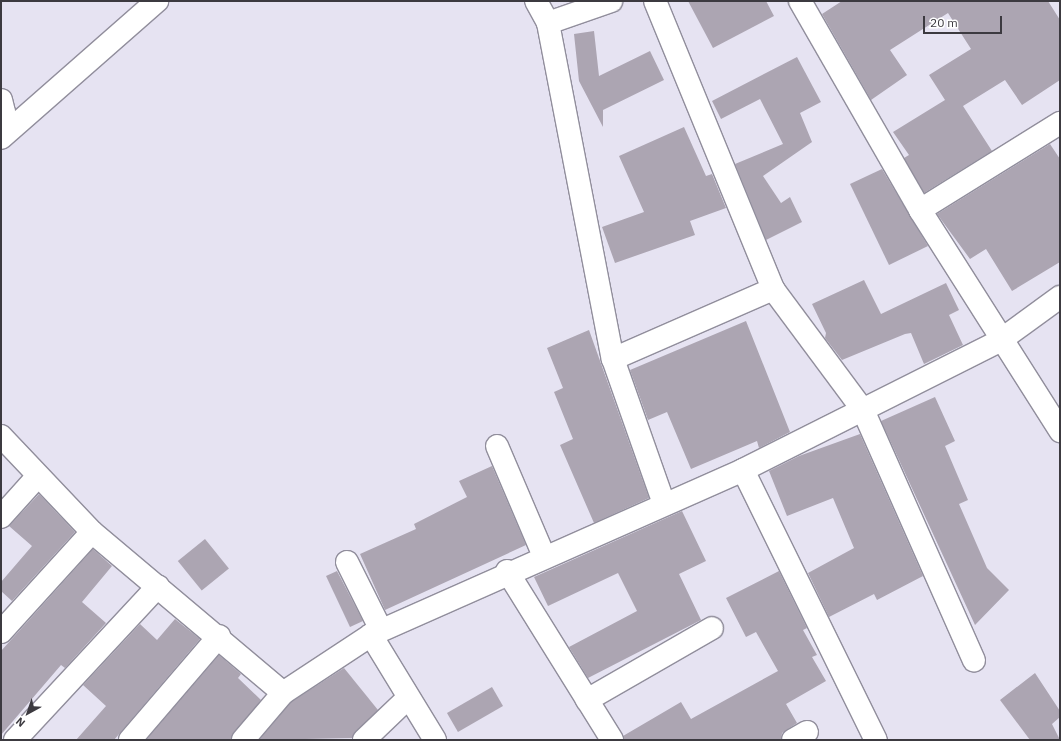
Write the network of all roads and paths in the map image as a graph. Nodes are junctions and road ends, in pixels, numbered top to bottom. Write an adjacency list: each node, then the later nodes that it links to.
1 (157, 1): 10 (street)
2 (536, 1): 6 (street)
3 (611, 1): 6 (street)
4 (655, 1): 12 (street)
5 (800, 1): 11 (street)
6 (548, 23): 15 (street)
7 (1, 100): 8 (street)
8 (1, 122)
9 (1060, 123): 11 (street)
10 (1, 138)
11 (920, 210): 14 (street)
12 (773, 289): 15 (street); 16 (street)
13 (1060, 297): 14 (street)
14 (1001, 340): 16 (street); 17 (street)
15 (613, 359): 22 (street)
16 (863, 410): 20 (street); 33 (street)
17 (1060, 431)
18 (1, 436): 21 (street)
19 (497, 446): 25 (street)
20 (743, 470): 22 (street); 43 (street)
21 (37, 477): 23 (street); 24 (street)
22 (664, 504): 25 (street)
23 (1, 517)
24 (92, 532): 28 (street); 30 (street)
25 (544, 556): 27 (street)
26 (347, 562): 31 (street)
27 (507, 571): 31 (street); 36 (street)
28 (158, 586): 32 (street); 37 (street)
29 (712, 628): 36 (street)
30 (1, 632)
31 (376, 632): 34 (street); 35 (street)
32 (219, 636): 34 (street); 38 (street)
33 (974, 661)
34 (283, 693): 39 (street)
35 (408, 698): 40 (street); 41 (street)
36 (587, 700): 42 (street)
37 (15, 740)
38 (130, 740)
39 (243, 740)
40 (364, 740)
41 (435, 740)
42 (612, 740)
43 (876, 740)

